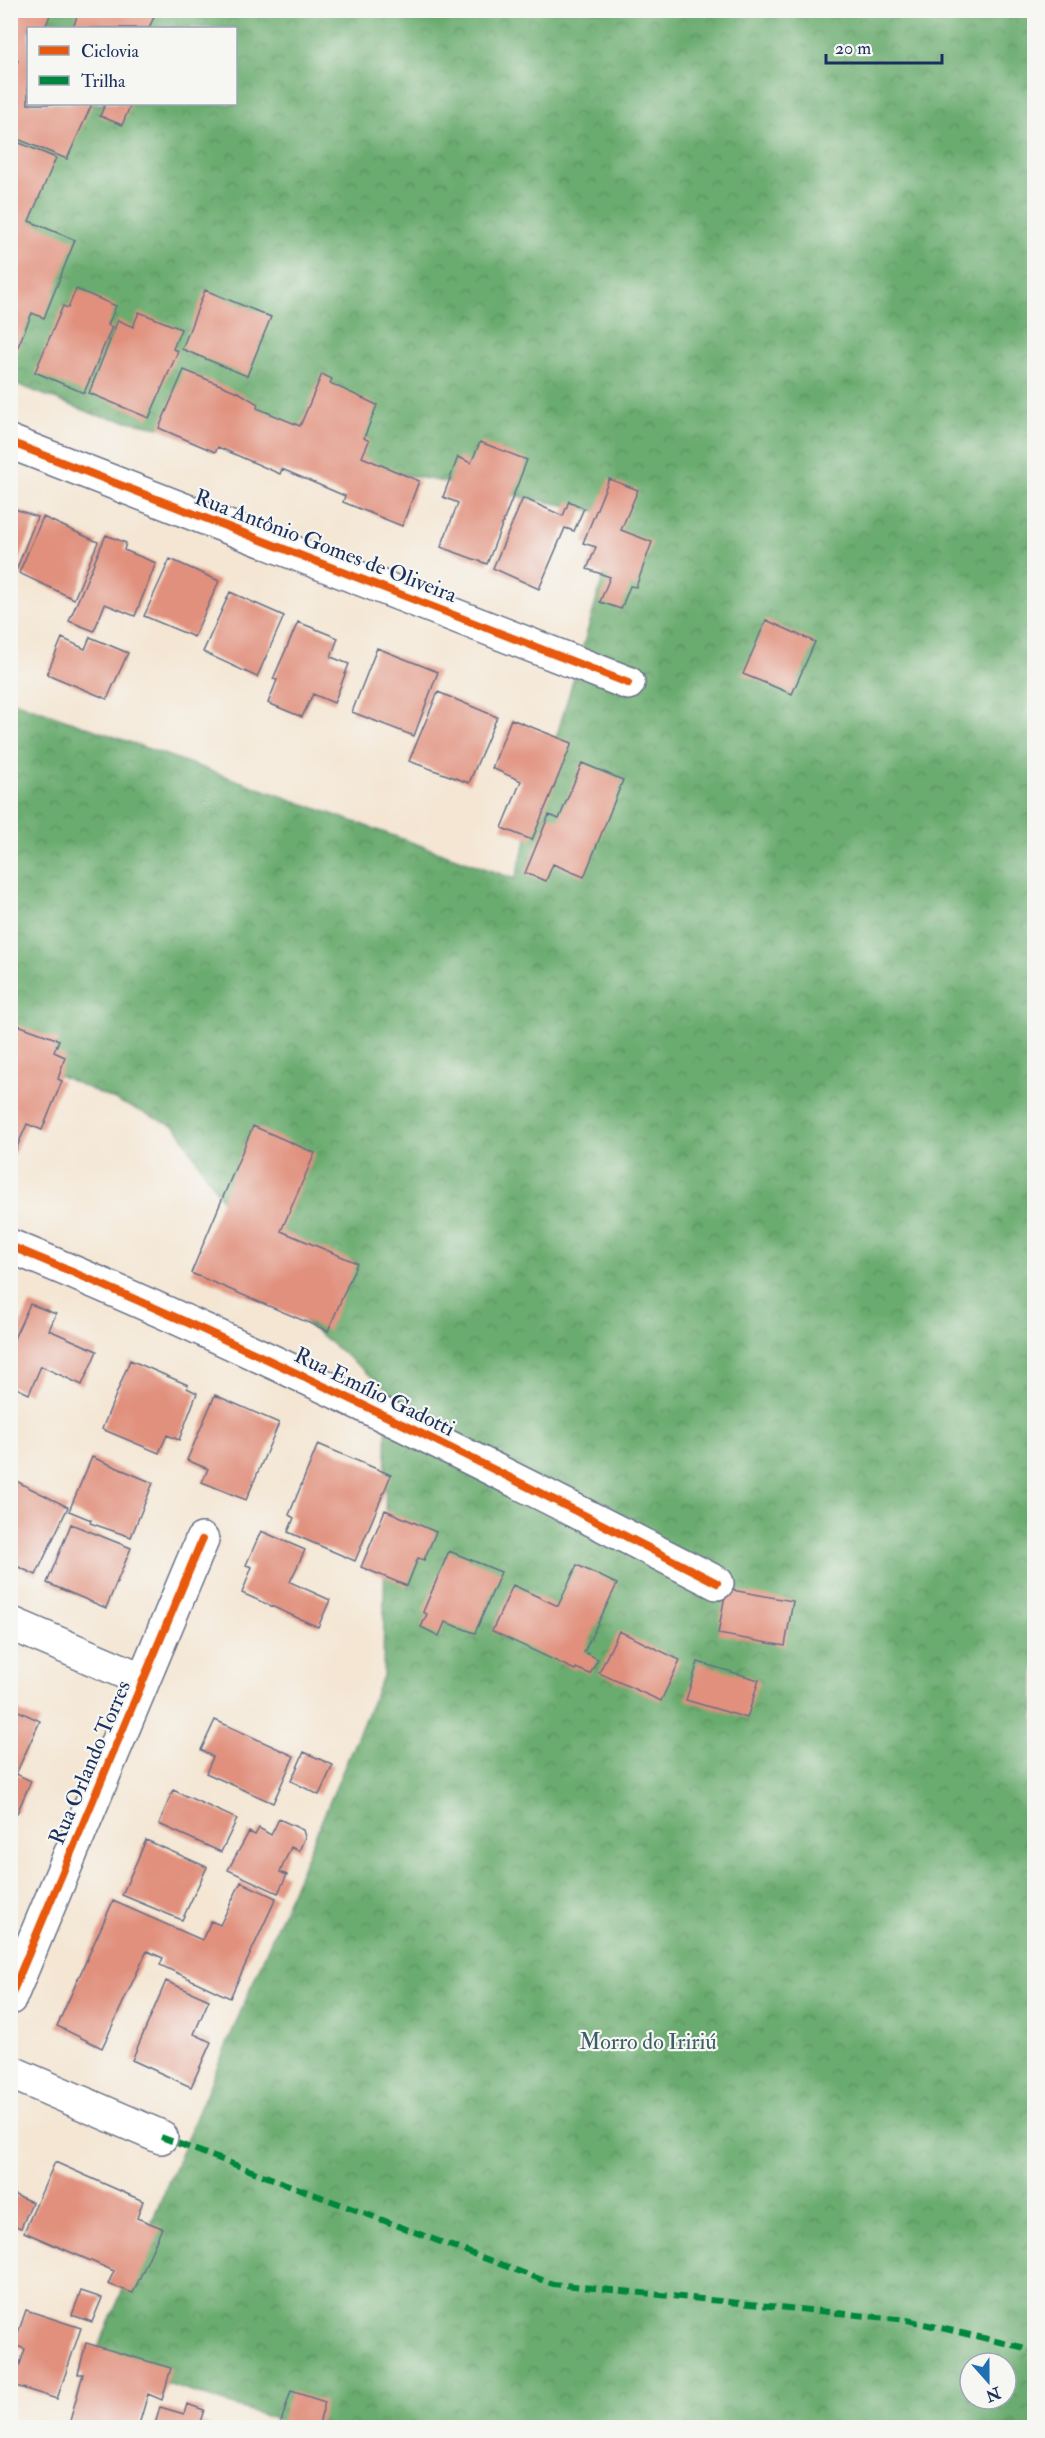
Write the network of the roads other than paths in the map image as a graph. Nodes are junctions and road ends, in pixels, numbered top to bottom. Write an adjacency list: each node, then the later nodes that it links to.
1 (10, 442): 2 (street, Rua Antônio Gomes de Oliveira)
2 (628, 683)
3 (10, 1246): 5 (street, Rua Emílio Gadotti)
4 (202, 1540): 7 (street, Rua Orlando Torres)
5 (717, 1583)
6 (10, 1623): 7 (street)
7 (143, 1680): 8 (street, Rua Orlando Torres)
8 (10, 1998)
9 (10, 2072): 10 (street)
10 (161, 2137)

